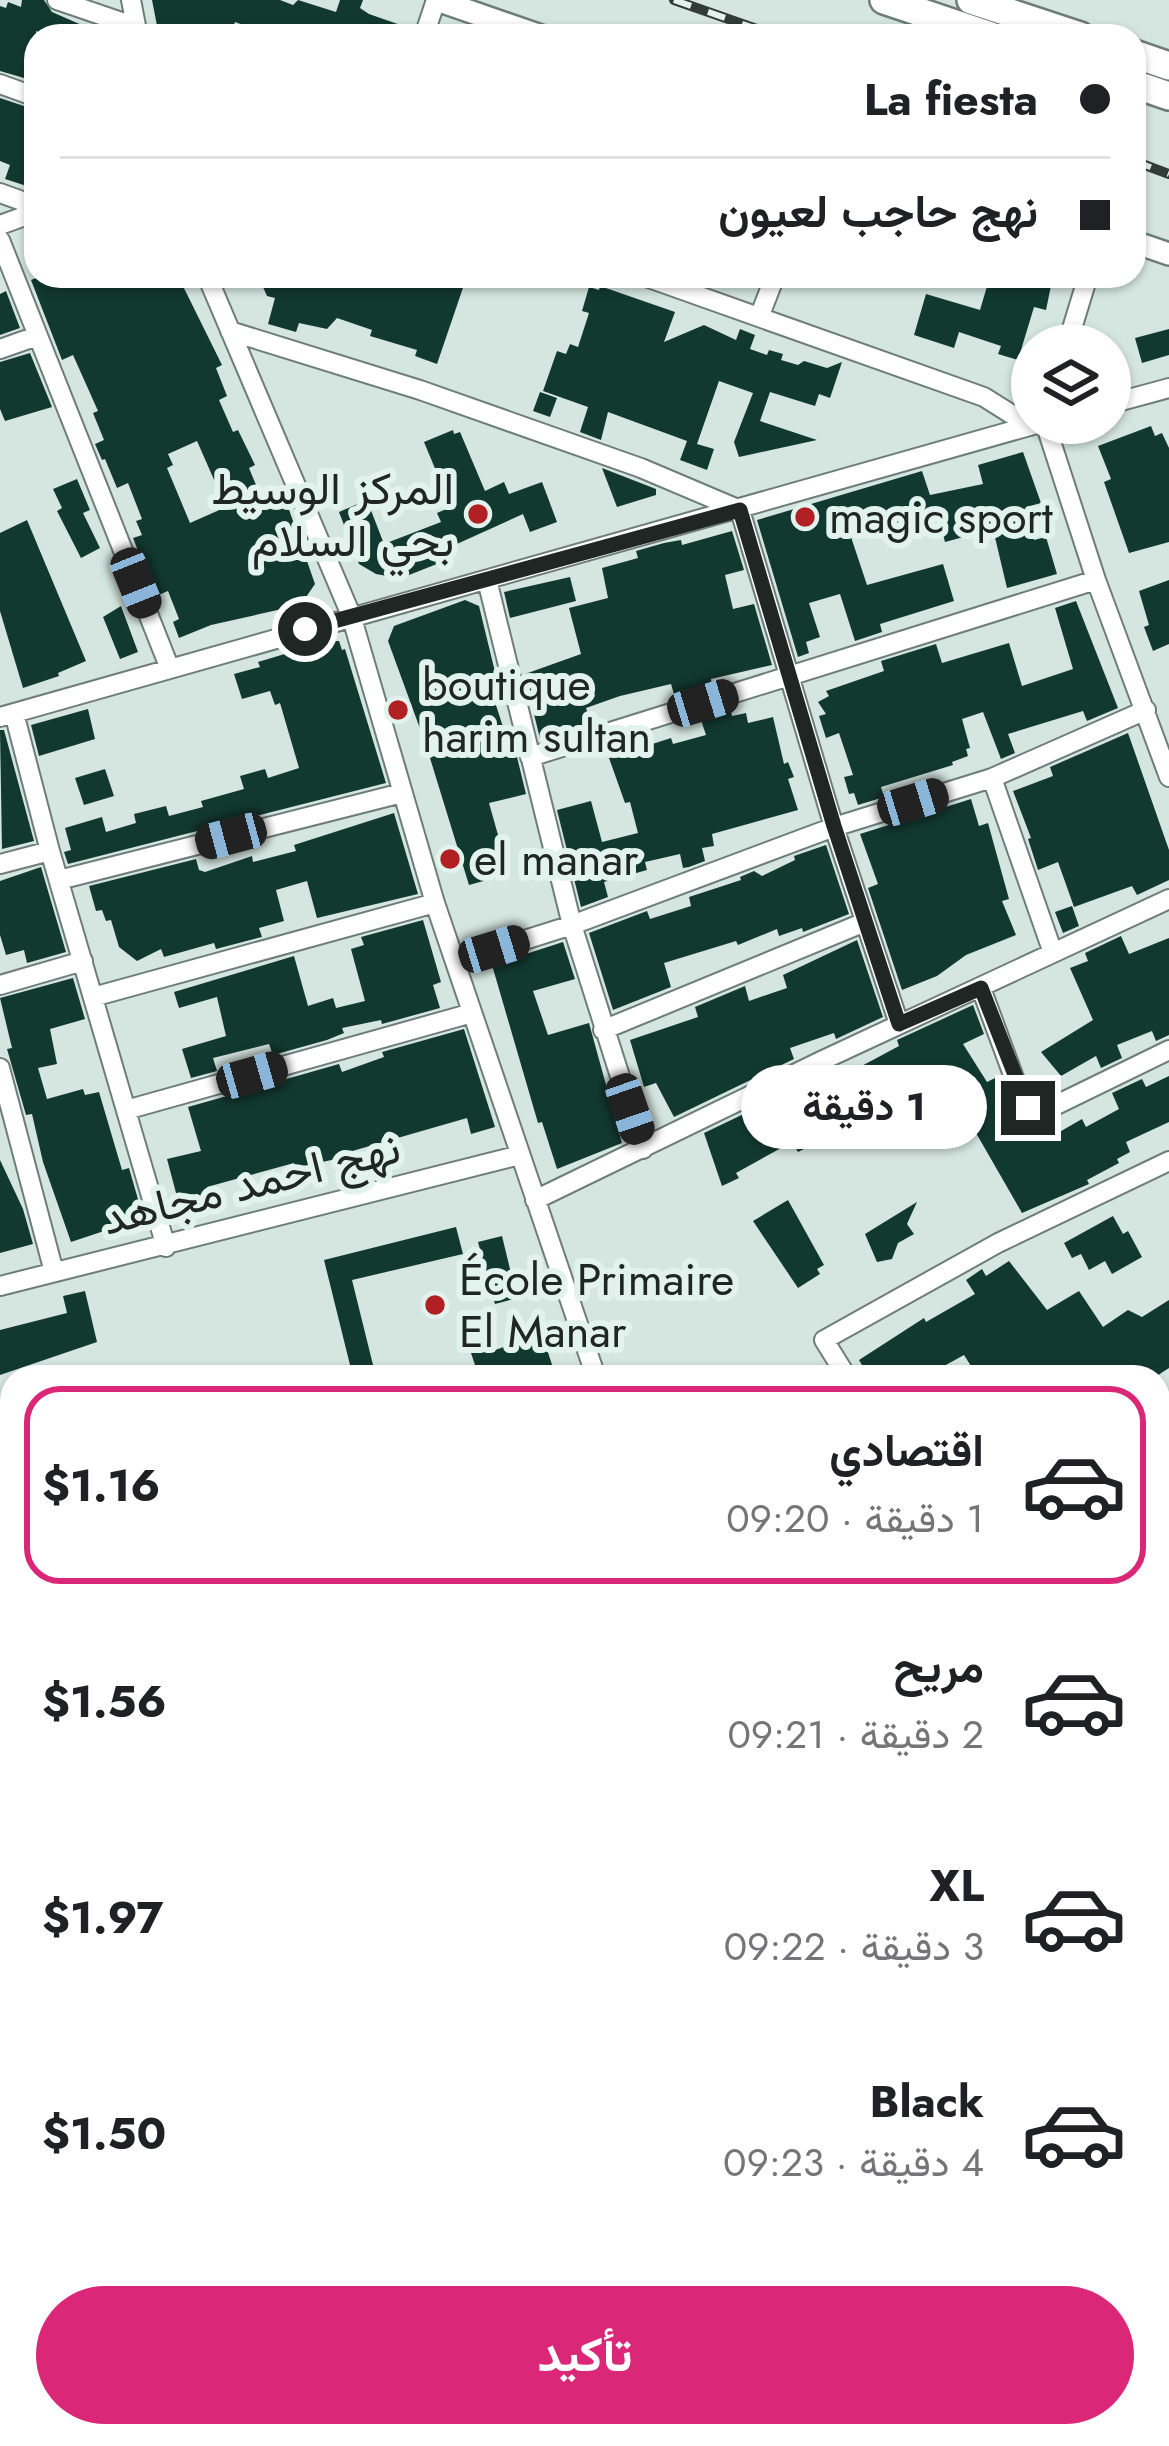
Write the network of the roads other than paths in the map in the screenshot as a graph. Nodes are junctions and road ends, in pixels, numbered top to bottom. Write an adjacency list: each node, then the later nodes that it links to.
1 (57, 0): 5 (street)
2 (436, 0): 6 (street)
3 (884, 0): 7 (main road)
4 (970, 0): 8 (main road)
5 (117, 24)
6 (506, 24)
7 (955, 24)
8 (1043, 24)
9 (0, 239): 17 (street)
10 (212, 288): 16 (street)
11 (680, 288): 14 (street)
12 (770, 288): 14 (street)
13 (1084, 288): 15 (street)
14 (760, 315): 21 (street)
15 (1073, 324)
16 (230, 331): 24 (street); 27 (street)
17 (37, 335): 18 (street); 28 (street)
18 (0, 349)
19 (1169, 388): 20 (street)
20 (1131, 398)
21 (1011, 410)
22 (1011, 432): 24 (street)
23 (1046, 444): 26 (street)
24 (740, 510): 25 (street); 29 (street)
25 (487, 580): 27 (street); 32 (street)
26 (1096, 580): 29 (street); 30 (street)
27 (351, 615): 28 (street); 35 (street)
28 (170, 669): 31 (street)
29 (790, 676): 32 (street); 36 (street)
30 (1145, 710): 33 (street); 34 (street)
31 (7, 715): 37 (street)
32 (530, 757): 43 (street)
33 (1169, 777)
34 (992, 778): 36 (street); 44 (street)
35 (402, 793): 39 (street); 41 (street)
36 (834, 826): 42 (street); 43 (street)
37 (50, 851): 38 (street); 39 (street)
38 (0, 864)
39 (59, 880): 45 (street)
40 (1169, 899): 44 (street)
41 (435, 903): 46 (street); 49 (street)
42 (865, 922): 51 (street); 52 (street)
43 (572, 925): 46 (street); 52 (street)
44 (1053, 953): 48 (street)
45 (83, 961): 47 (street); 49 (street)
46 (455, 962): 50 (street)
47 (0, 985)
48 (981, 988): 51 (street); 53 (street)
49 (93, 997): 55 (street)
50 (472, 1013): 55 (street); 57 (street)
51 (899, 1024): 56 (street)
52 (603, 1030): 56 (street)
53 (1169, 1050)
54 (0, 1069): 61 (street)
55 (126, 1110): 60 (street)
56 (644, 1149): 59 (street)
57 (520, 1155): 59 (street); 60 (street, نهج احمد مجاهد)
58 (1169, 1161): 64 (street)
59 (536, 1200): 63 (street)
60 (166, 1247): 61 (street, نهج احمد مجاهد)
61 (55, 1272): 62 (street, نهج احمد مجاهد)
62 (0, 1286)
63 (592, 1365)
64 (840, 1365)

